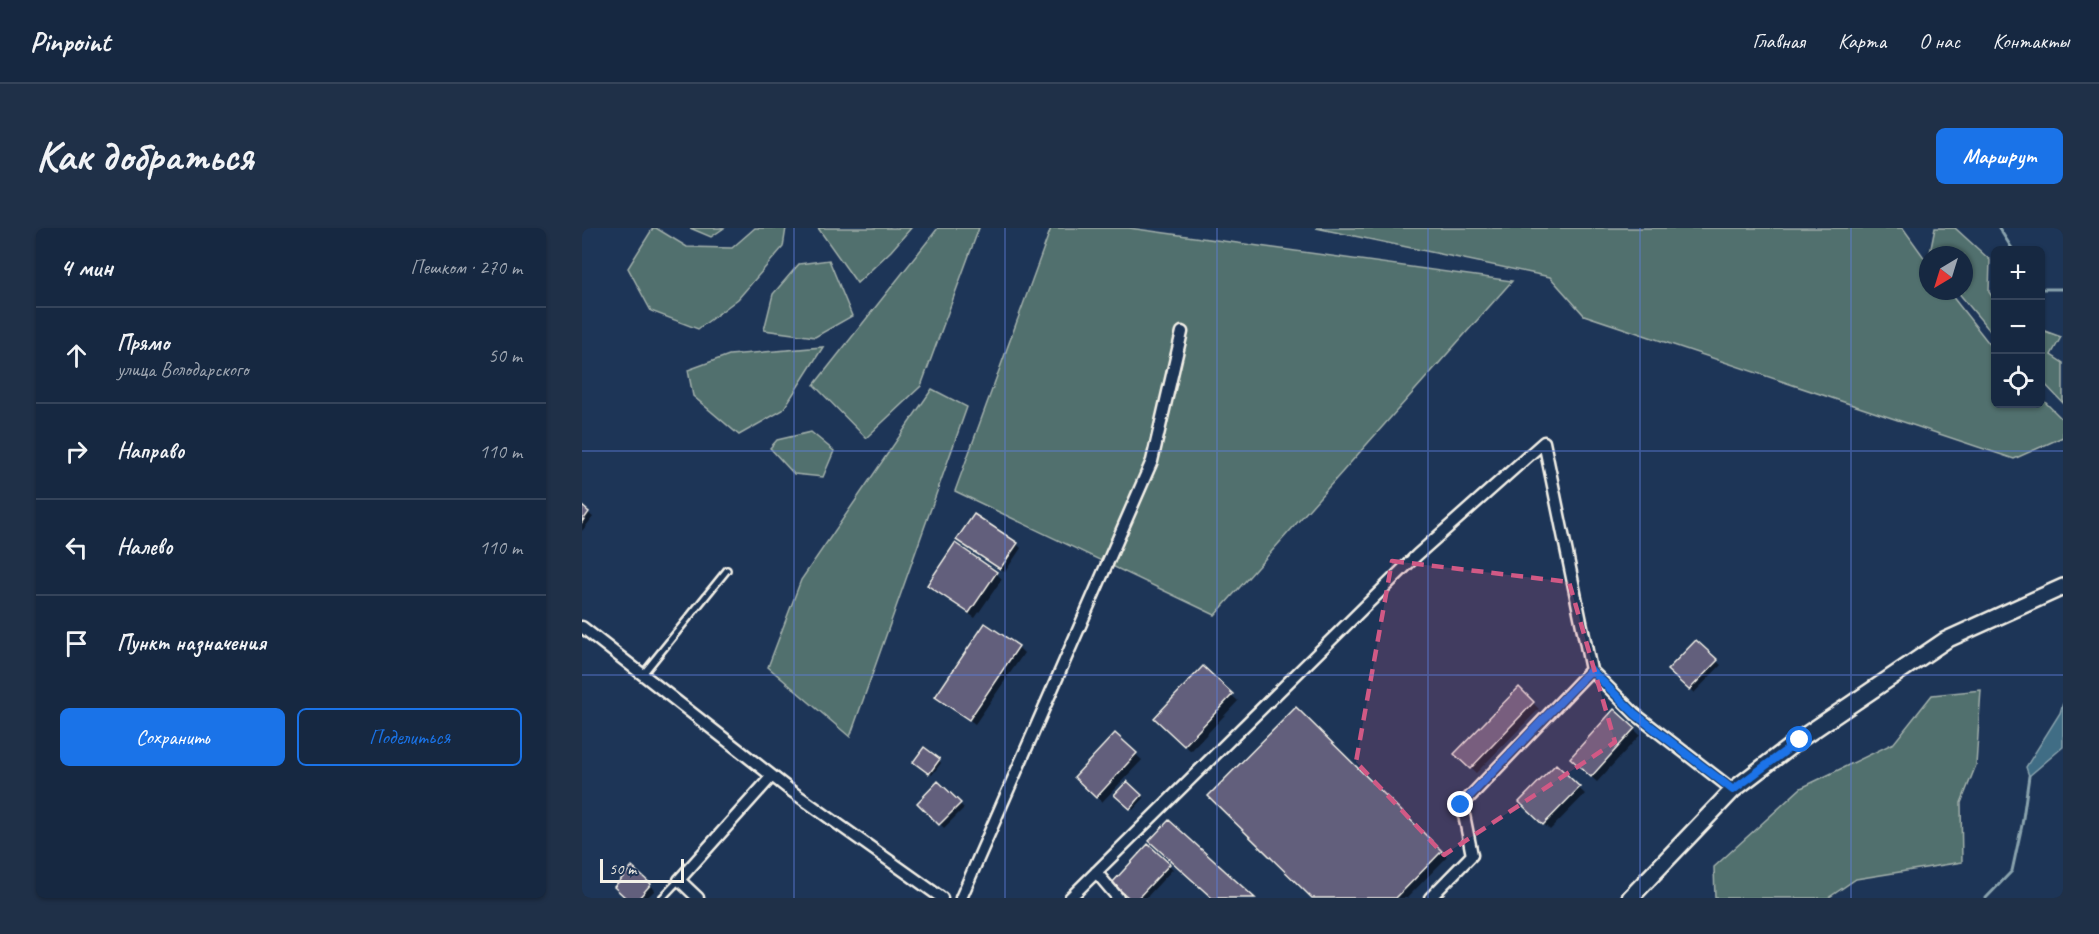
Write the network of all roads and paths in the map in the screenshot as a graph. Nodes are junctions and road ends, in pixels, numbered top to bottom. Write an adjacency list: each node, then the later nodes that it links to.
1 (1182, 332): 14 (street)
2 (727, 570): 6 (lane)
3 (2063, 586): 8 (main road)
4 (582, 627): 6 (street)
5 (1591, 670): 8 (street); 9 (street); 17 (street)
6 (643, 674): 7 (street)
7 (772, 776): 10 (street); 13 (street)
8 (1733, 790): 18 (main road)
9 (1096, 872): 15 (street); 16 (street)
10 (679, 880): 11 (lane); 12 (street)
11 (662, 898)
12 (698, 898)
13 (942, 898)
14 (961, 898)
15 (1070, 898)
16 (1118, 898)
17 (1430, 898)
18 (1630, 898)

